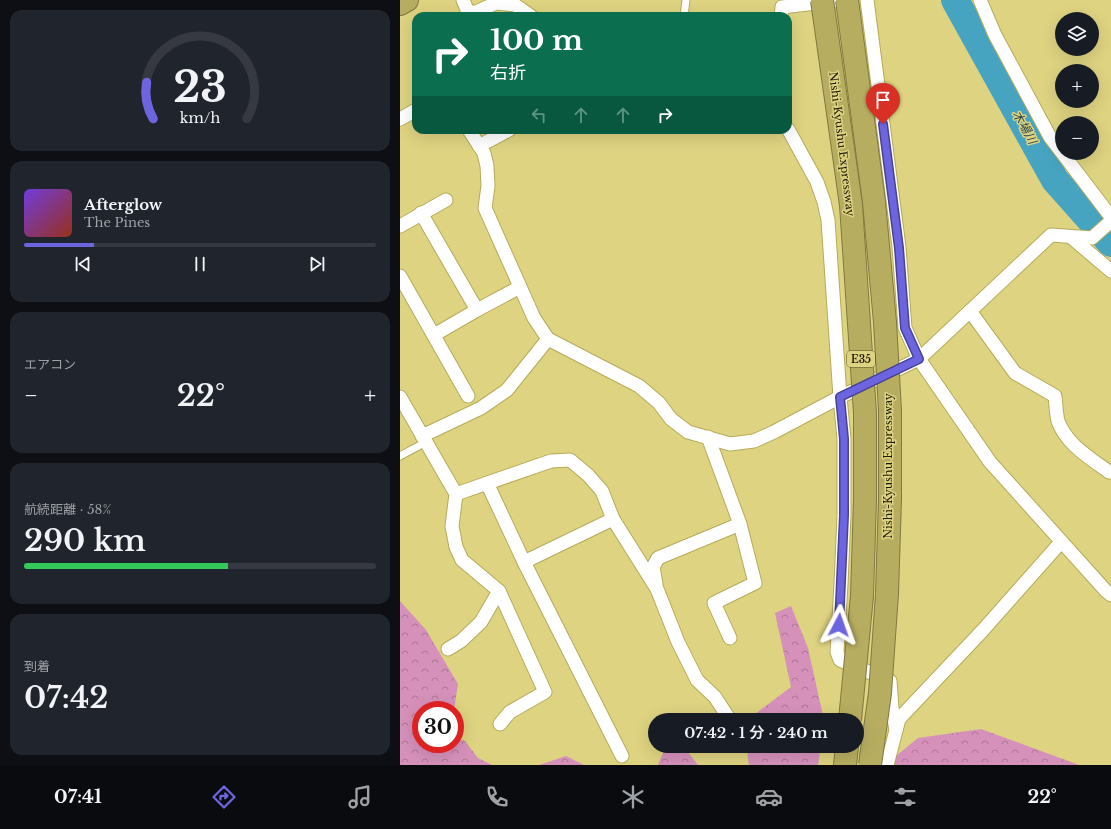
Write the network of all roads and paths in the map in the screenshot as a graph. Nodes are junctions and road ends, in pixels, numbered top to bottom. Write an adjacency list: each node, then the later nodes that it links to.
1 (407, 0): 8 (highway)
2 (686, 0): 13 (lane)
3 (822, 0): 53 (highway, Nishi-Kyushu Expressway / E35, bridge)
4 (842, 0): 14 (street)
5 (847, 0): 59 (highway, Nishi-Kyushu Expressway / E35, bridge)
6 (867, 0): 33 (street)
7 (980, 0): 23 (street)
8 (400, 4)
9 (466, 9): 11 (street)
10 (476, 12): 12 (street)
11 (476, 12)
12 (525, 12)
13 (684, 12)
14 (781, 12)
15 (412, 112): 16 (street)
16 (400, 119)
17 (472, 134): 20 (street)
18 (502, 134): 20 (street)
19 (791, 134): 36 (street)
20 (479, 146): 28 (street)
21 (446, 200): 22 (street)
22 (421, 213): 24 (street); 29 (street)
23 (1111, 220): 25 (street)
24 (400, 226)
25 (1071, 237): 26 (street); 30 (street)
26 (1111, 271)
27 (400, 276): 31 (street)
28 (520, 287): 29 (street); 32 (street)
29 (477, 310): 31 (street)
30 (970, 311): 33 (street); 40 (street)
31 (434, 335): 34 (street)
32 (548, 339): 37 (street); 38 (street)
33 (919, 359): 36 (street); 45 (street)
34 (468, 396)
35 (400, 397): 38 (street)
36 (840, 397): 37 (street); 55 (street)
37 (708, 437): 44 (street)
38 (424, 439): 39 (lane); 42 (street)
39 (400, 456)
40 (1109, 472)
41 (487, 483): 42 (street); 43 (street); 46 (street)
42 (456, 494): 48 (street)
43 (613, 519): 46 (street); 47 (street)
44 (740, 524): 47 (street); 50 (street)
45 (1061, 542): 49 (street); 55 (street)
46 (524, 562): 57 (street)
47 (657, 589): 52 (street)
48 (499, 591): 51 (street); 54 (street)
49 (1111, 595)
50 (730, 638)
51 (448, 649)
52 (725, 713)
53 (851, 713)
54 (500, 724)
55 (896, 730): 60 (street)
56 (846, 753): 58 (highway)
57 (622, 756)
58 (845, 765)
59 (870, 765)
60 (887, 765)

